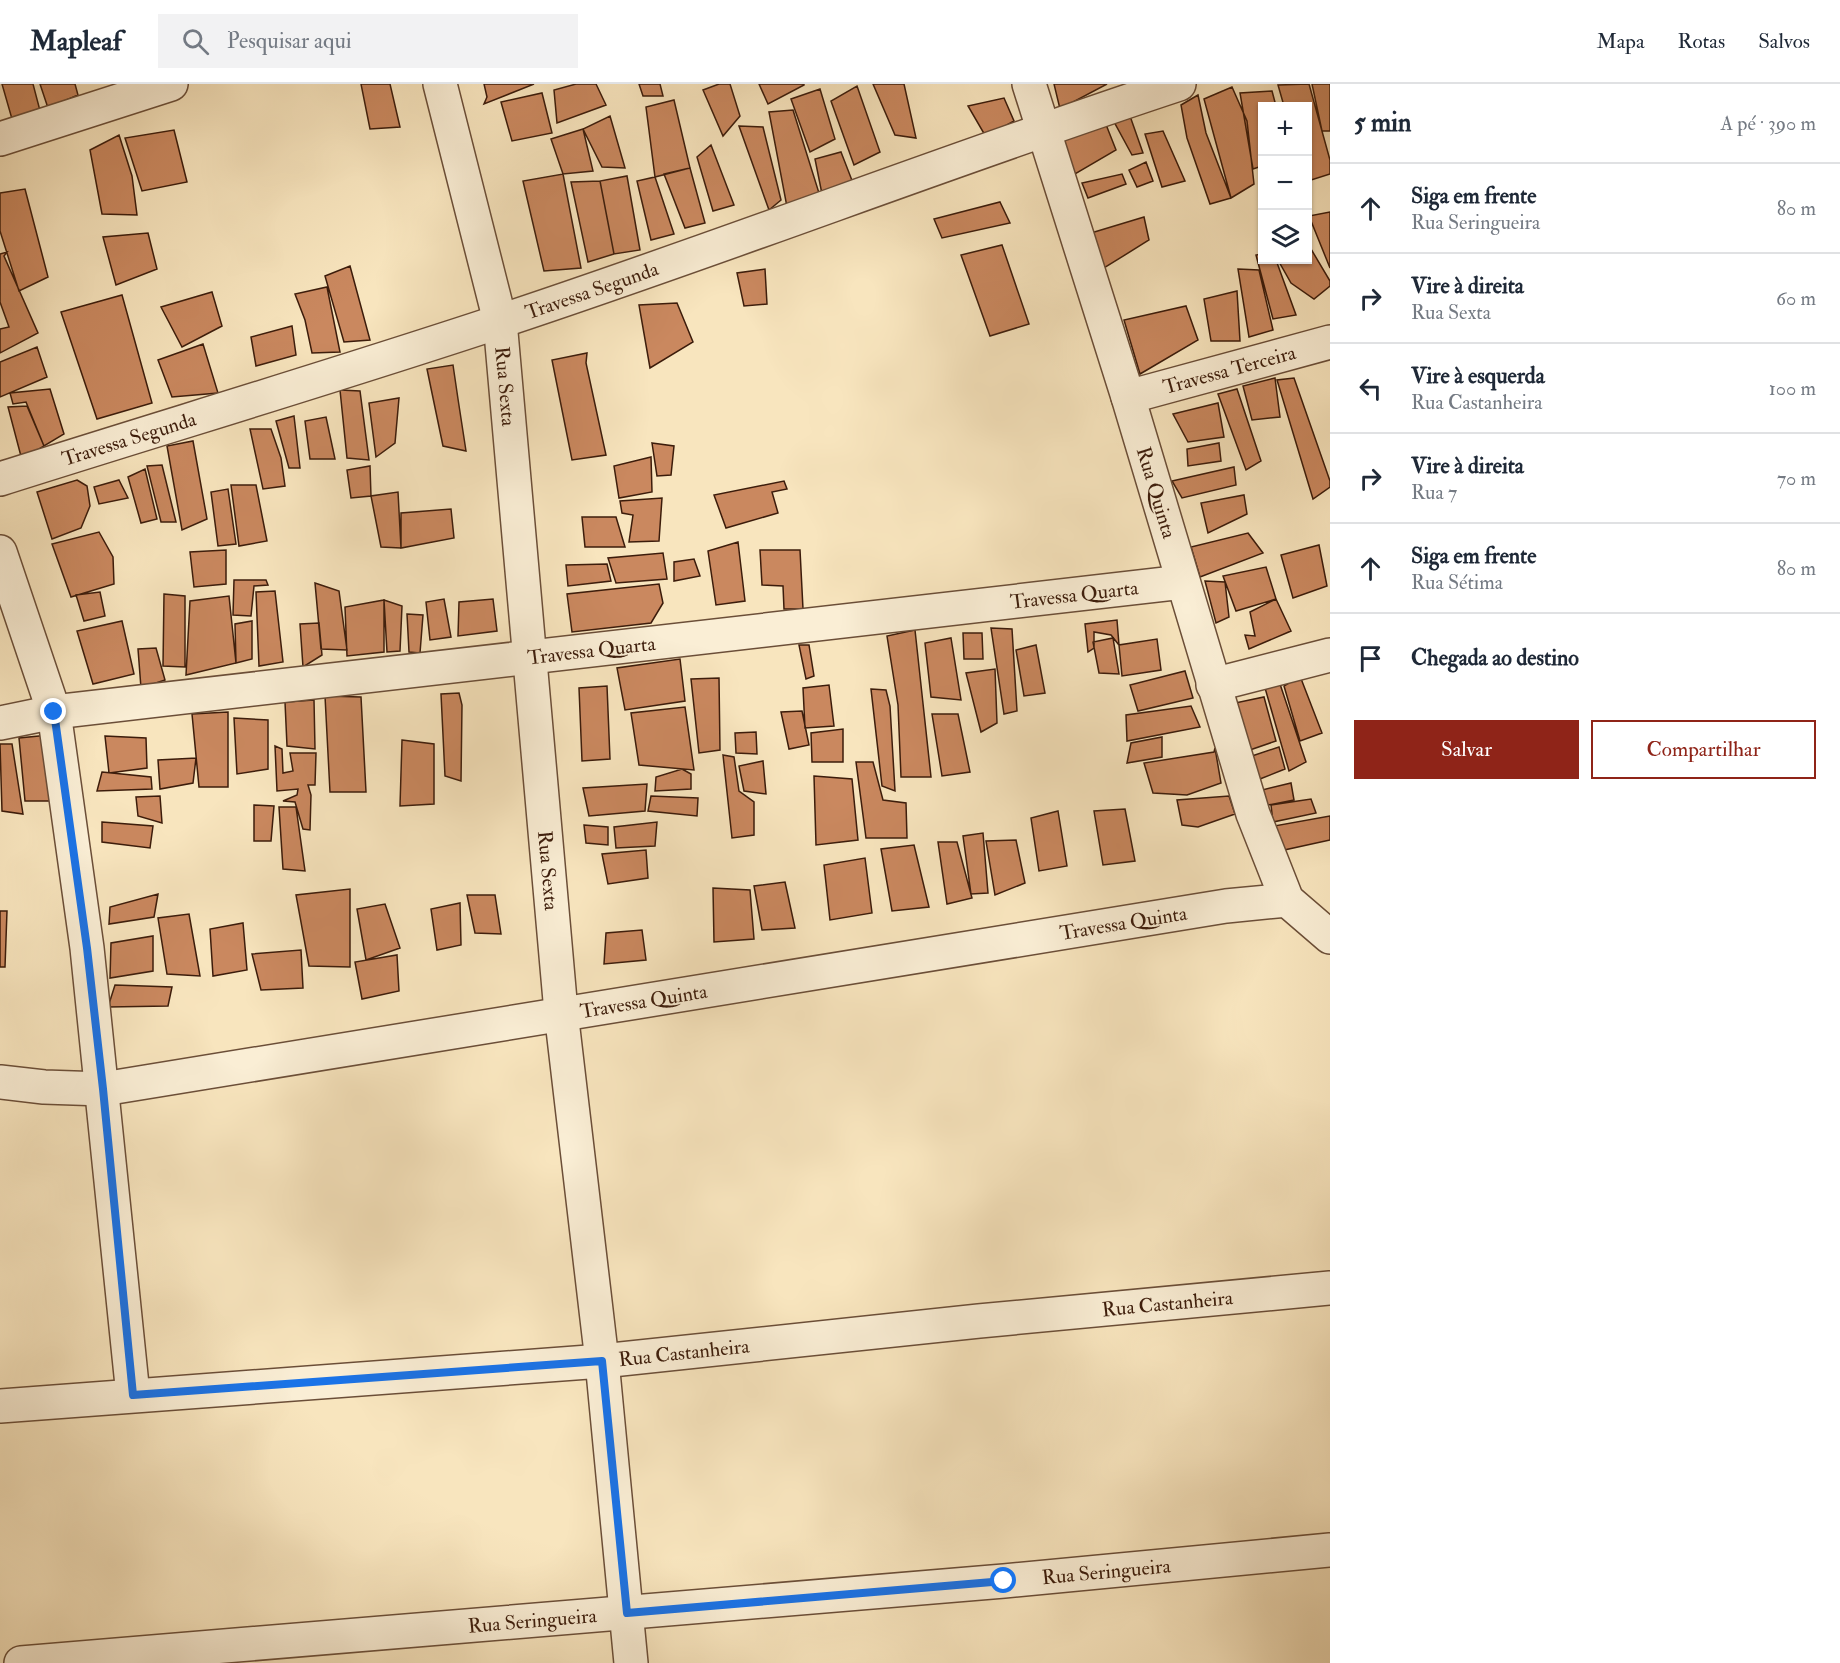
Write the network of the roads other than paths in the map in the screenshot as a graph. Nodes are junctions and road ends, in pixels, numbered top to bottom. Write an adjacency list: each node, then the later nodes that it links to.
1 (171, 84): 6 (street)
2 (440, 84): 7 (street, Rua Sexta)
3 (1029, 84): 5 (street, Rua Quinta)
4 (1179, 84): 5 (street, Travessa Segunda)
5 (1042, 129): 7 (street, Travessa Segunda); 9 (street, Rua Quinta)
6 (0, 139)
7 (500, 321): 10 (street, Travessa Segunda); 14 (street, Rua Sexta)
8 (1330, 342): 9 (street, Travessa Terceira)
9 (1128, 397): 12 (street, Rua Quinta)
10 (0, 479)
11 (0, 552): 16 (street)
12 (1183, 582): 14 (street, Travessa Quarta); 15 (street, Rua Quinta)
13 (1330, 655): 15 (street)
14 (531, 656): 16 (street, Travessa Quarta); 20 (street, Rua Sexta)
15 (1213, 685): 18 (street, Rua Quinta)
16 (54, 712): 17 (street, Travessa Quarta); 22 (street)
17 (0, 723)
18 (1287, 900): 19 (street); 20 (street, Travessa Quinta)
19 (1330, 937)
20 (561, 1012): 22 (street, Travessa Quinta); 24 (street, Rua Sexta)
21 (0, 1082): 22 (street, Travessa Quinta)
22 (103, 1089): 25 (street)
23 (1330, 1288): 24 (street, Rua Castanheira)
24 (602, 1361): 25 (street, Rua Castanheira); 28 (street, Rua Sexta)
25 (133, 1395): 26 (street, Rua Castanheira)
26 (0, 1406)
27 (1330, 1550): 28 (street, Rua Seringueira)
28 (627, 1613): 29 (street, Rua Seringueira); 30 (street, Rua Sexta)
29 (21, 1663)
30 (631, 1663)

